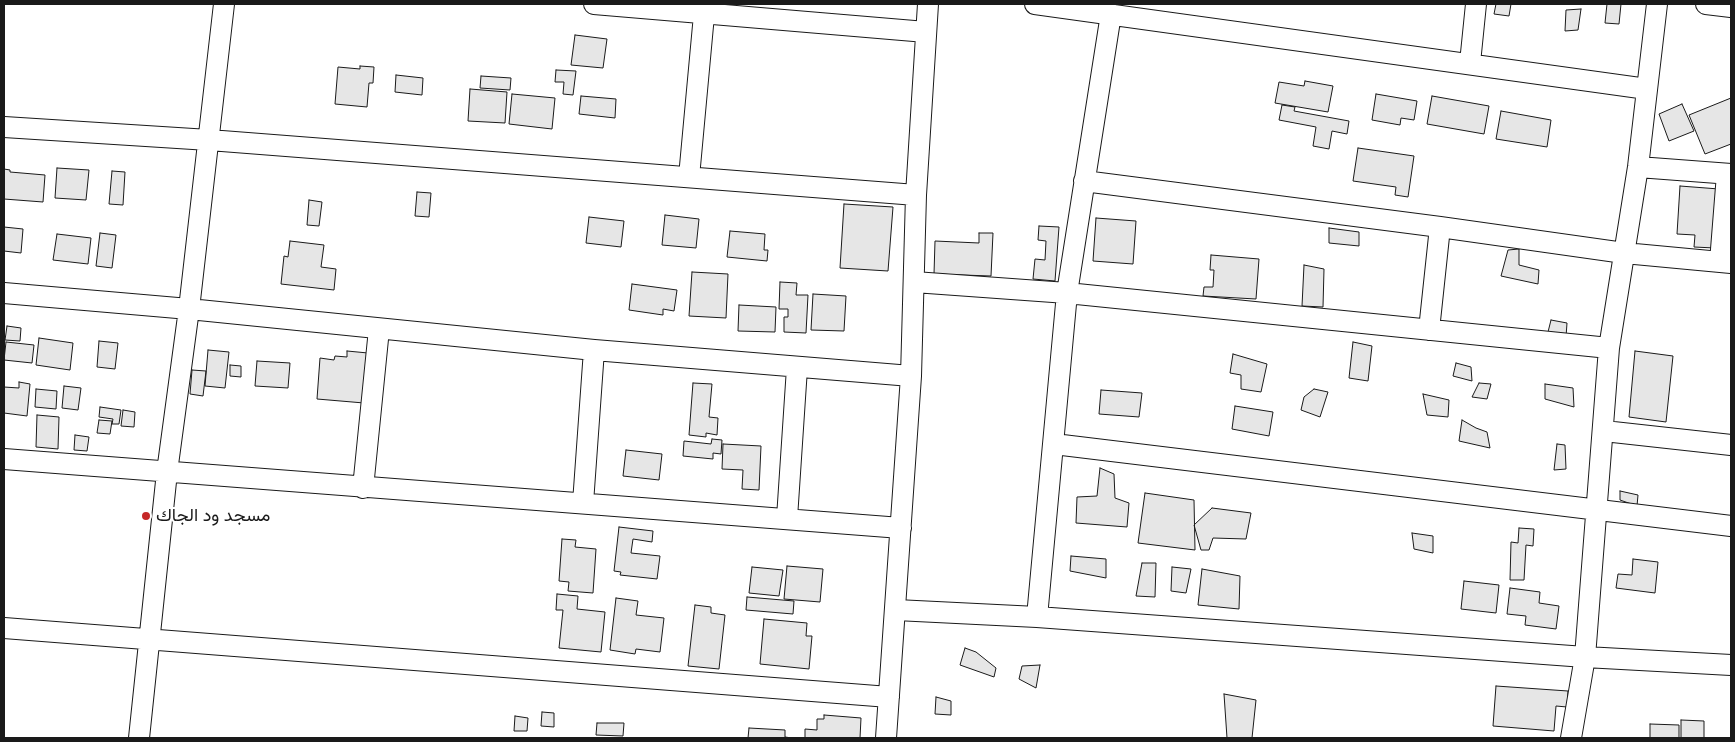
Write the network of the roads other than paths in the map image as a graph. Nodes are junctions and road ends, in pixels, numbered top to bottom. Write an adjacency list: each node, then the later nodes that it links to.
1 (224, 4): 15 (street)
2 (594, 4): 9 (street)
3 (928, 4): 11 (street)
4 (1035, 4): 10 (street)
5 (1476, 4): 12 (street)
6 (1657, 4): 13 (street)
7 (1706, 4): 8 (street)
8 (1731, 7)
9 (704, 8): 11 (street); 18 (street)
10 (1111, 14): 12 (street); 19 (street)
11 (926, 32): 20 (street)
12 (1470, 63): 13 (street)
13 (1647, 89): 16 (street)
14 (4, 127): 15 (street)
15 (209, 140): 18 (street); 27 (street)
16 (1638, 166): 17 (street); 22 (street)
17 (1729, 174): 23 (street)
18 (689, 177): 20 (street)
19 (1084, 181): 21 (street); 26 (street)
20 (916, 195): 24 (street)
21 (1440, 227): 22 (street); 29 (street)
22 (1624, 253): 23 (street); 30 (street)
23 (1726, 263)
24 (914, 282): 26 (street); 33 (street)
25 (4, 293): 27 (street)
26 (1067, 293): 29 (street); 35 (street)
27 (189, 309): 28 (street); 38 (street)
28 (379, 329): 31 (street); 39 (street)
29 (1428, 330): 30 (street)
30 (1609, 348): 34 (street)
31 (594, 350): 32 (street); 40 (street)
32 (797, 368): 33 (street); 42 (street)
33 (911, 376): 44 (street)
34 (1604, 431): 36 (street); 41 (street)
35 (1054, 444): 41 (street); 46 (street)
36 (1731, 445)
37 (4, 459): 38 (street)
38 (167, 472): 39 (street); 48 (street)
39 (363, 488): 40 (street)
40 (583, 503): 42 (street)
41 (1596, 509): 43 (street); 49 (street)
42 (787, 518): 44 (street)
43 (1731, 526)
44 (901, 528): 45 (street)
45 (896, 610): 46 (street); 51 (street)
46 (1037, 617): 49 (street)
47 (4, 628): 48 (street)
48 (147, 640): 51 (street); 52 (street)
49 (1585, 657): 50 (street); 54 (street)
50 (1731, 665)
51 (889, 697): 53 (street)
52 (138, 738)
53 (886, 738)
54 (1571, 738)

